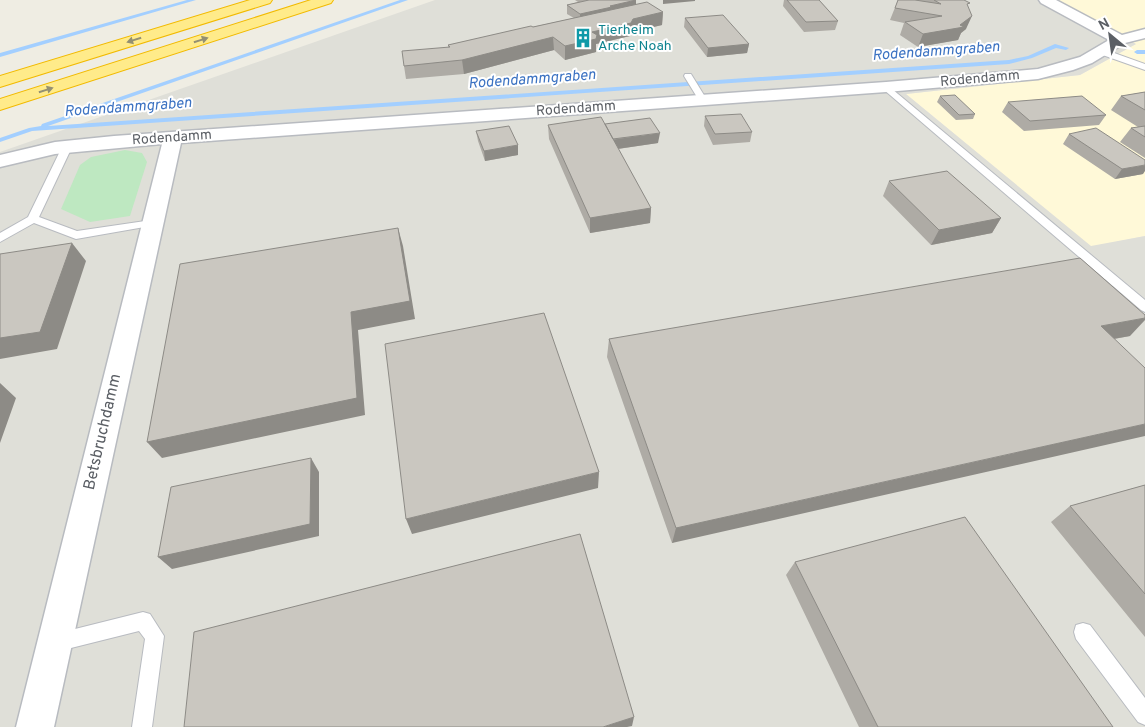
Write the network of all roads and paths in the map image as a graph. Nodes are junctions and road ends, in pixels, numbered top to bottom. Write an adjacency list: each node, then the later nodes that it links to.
1 (265, 0): 9 (highway, one-way to 9)
2 (326, 0): 12 (highway, one-way to 2)
3 (1046, 0): 5 (street)
4 (1145, 34): 5 (street, Rodendamm)
5 (1120, 40): 6 (street, Rodendamm)
6 (1100, 51): 7 (lane); 10 (street, Rodendamm)
7 (1145, 67)
8 (688, 76): 11 (lane)
9 (0, 82)
10 (886, 87): 11 (street, Rodendamm); 19 (lane)
11 (700, 96): 13 (street, Rodendamm)
12 (0, 105)
13 (173, 138): 14 (street, Rodendamm); 17 (street, Betsbruchdamm)
14 (67, 147): 15 (street, Rodendamm); 16 (lane)
15 (0, 161)
16 (33, 219): 17 (lane); 18 (lane)
17 (152, 223): 21 (street, Betsbruchdamm)
18 (0, 238)
19 (1145, 307)
20 (1082, 632): 22 (lane)
21 (54, 643): 23 (street, Betsbruchdamm); 24 (lane)
22 (1145, 715)
23 (35, 727)
24 (142, 727)

